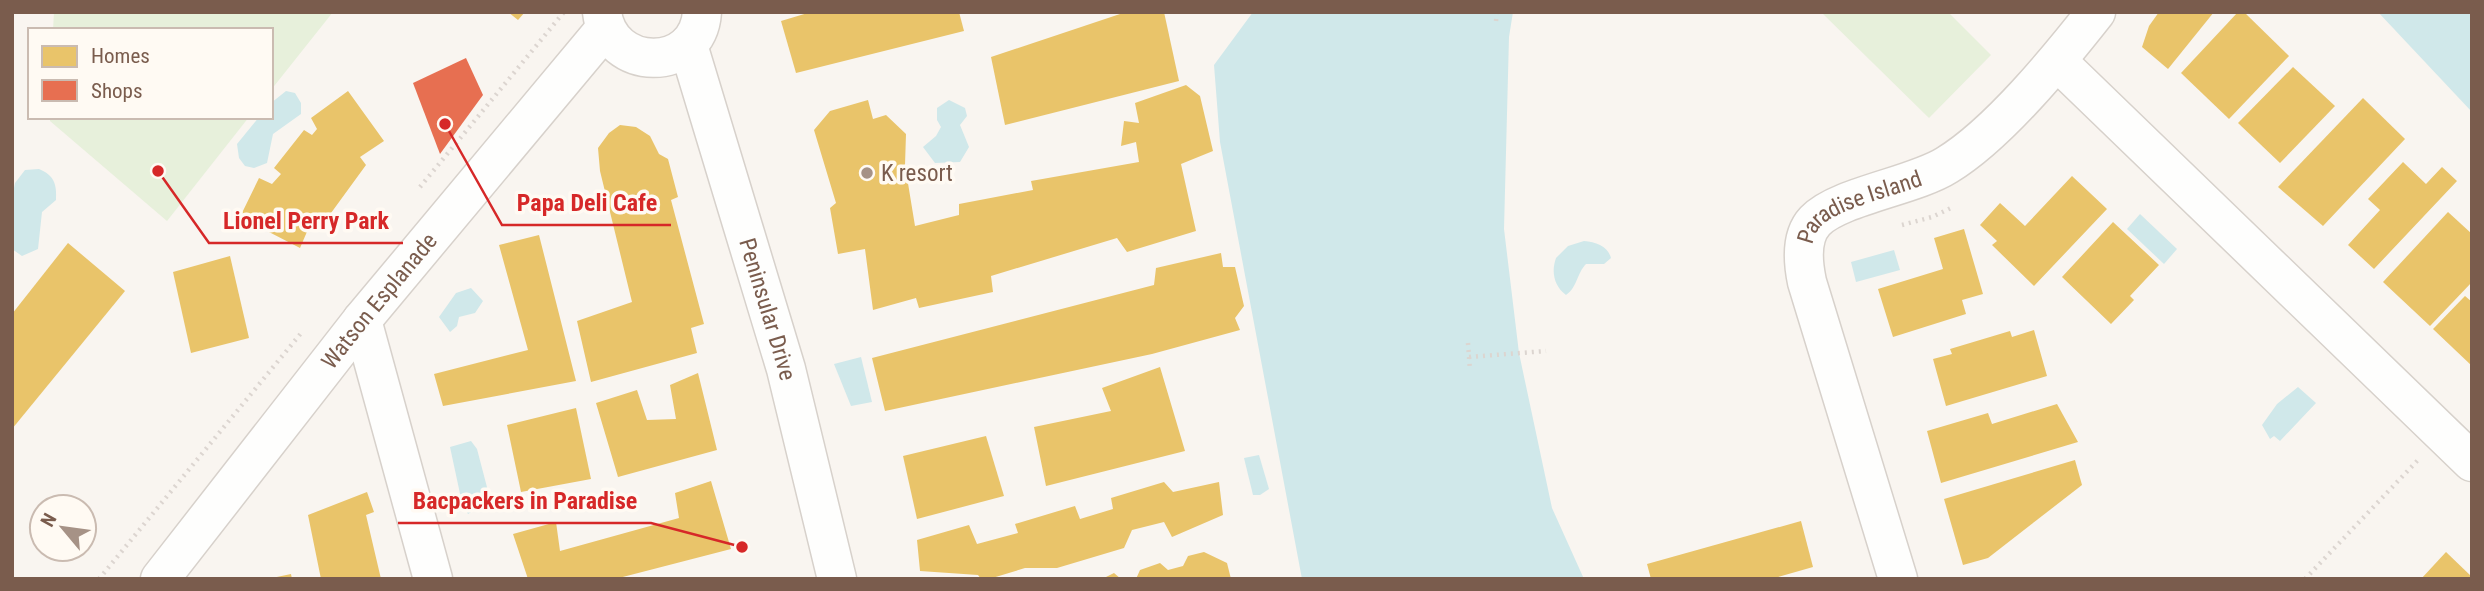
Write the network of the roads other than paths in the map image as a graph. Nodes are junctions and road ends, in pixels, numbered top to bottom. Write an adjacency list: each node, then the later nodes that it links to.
1 (2096, 12): 4 (street, Paradise Island)
2 (604, 20): 3 (street); 5 (street, Watson Esplanade)
3 (695, 29): 9 (street, Peninsular Drive)
4 (2057, 61): 6 (street); 10 (street, Paradise Island)
5 (362, 320): 7 (street, Watson Esplanade); 8 (street)
6 (2472, 462)
7 (160, 579)
8 (433, 579)
9 (837, 579)
10 (1898, 579)

